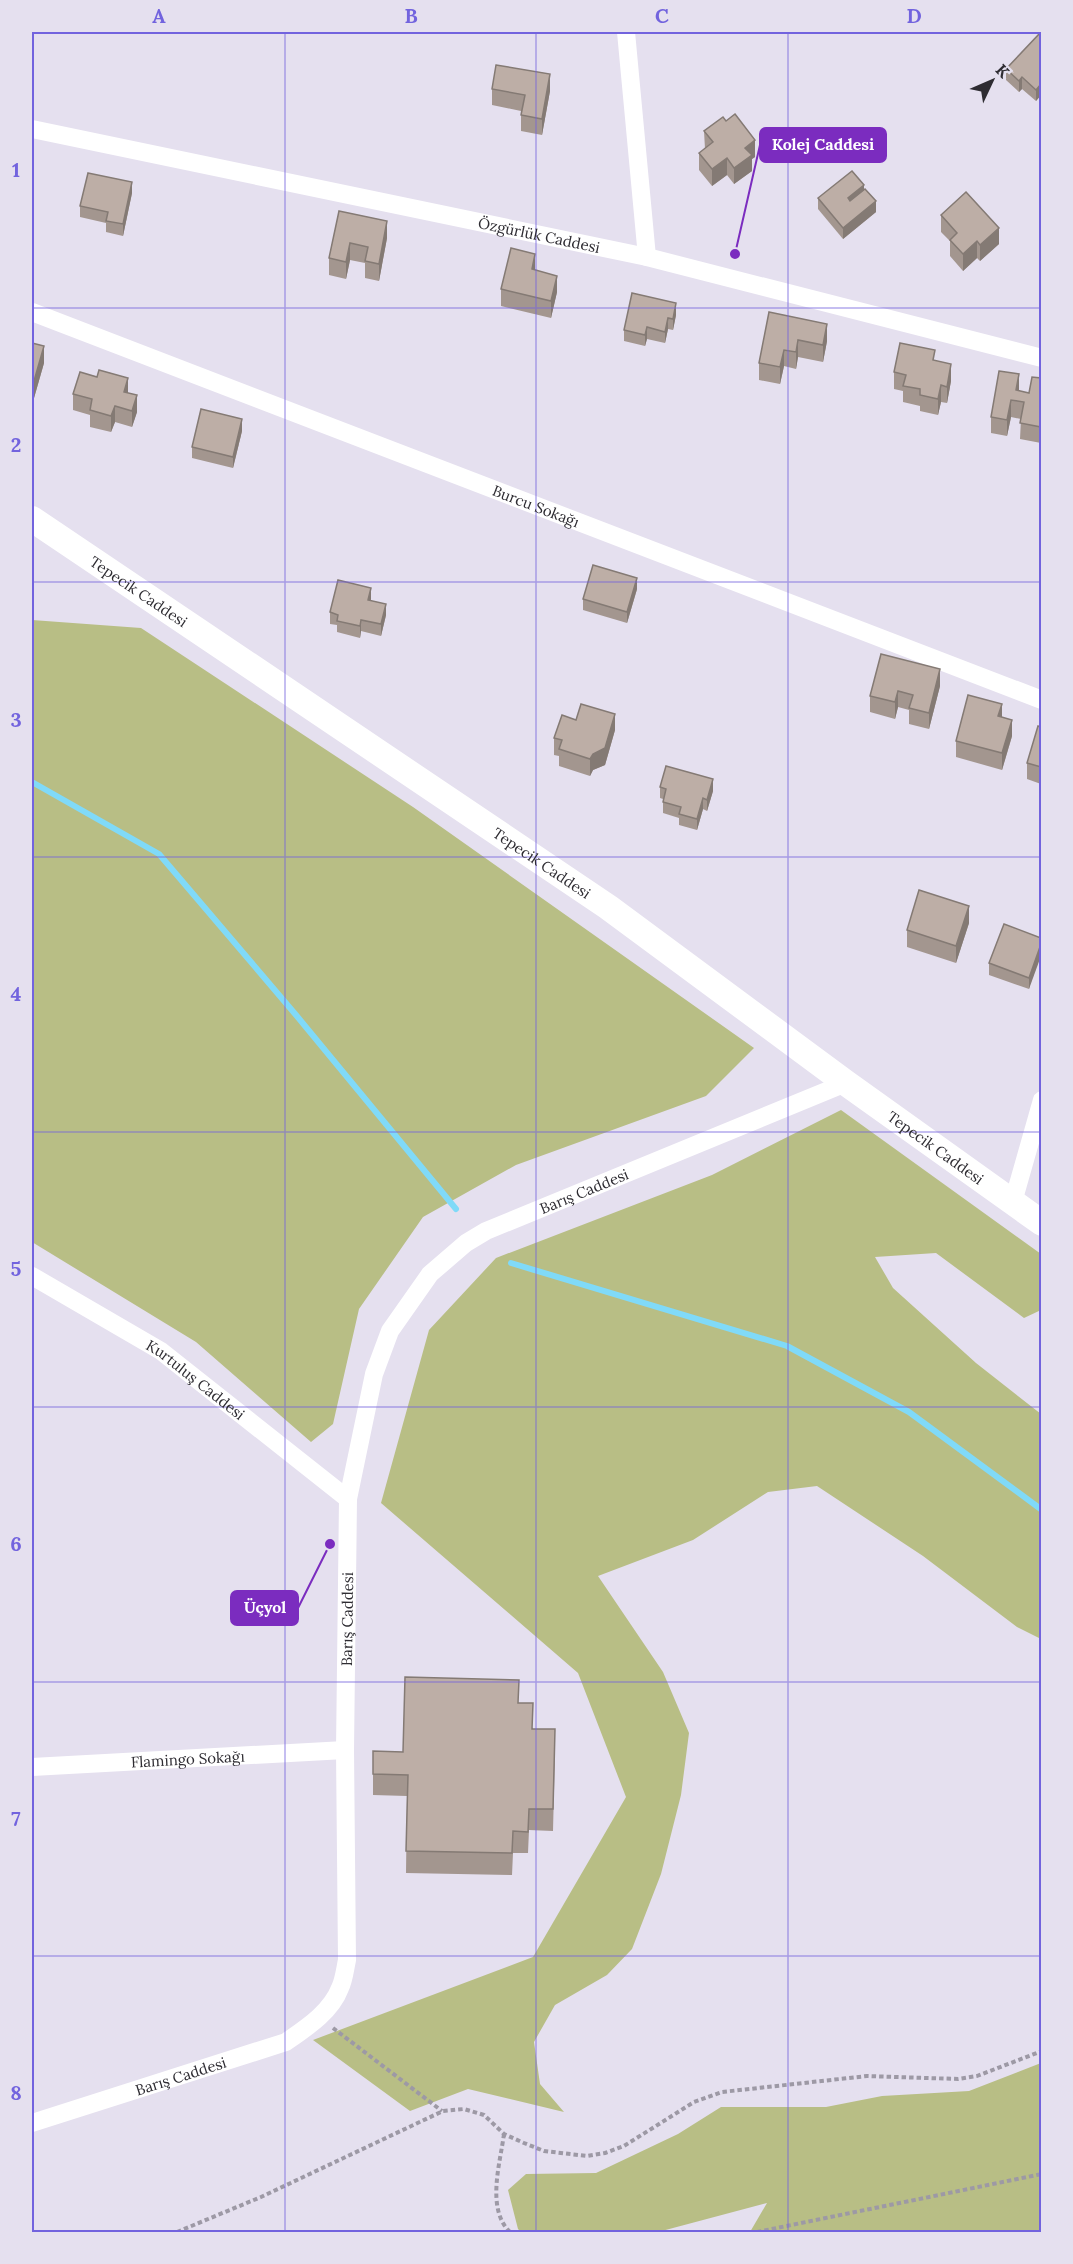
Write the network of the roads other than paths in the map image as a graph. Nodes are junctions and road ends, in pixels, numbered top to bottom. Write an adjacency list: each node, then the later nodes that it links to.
1 (626, 32): 3 (street)
2 (32, 129): 3 (street, Özgürlük Caddesi)
3 (647, 257): 5 (street, Özgürlük Caddesi)
4 (32, 312): 7 (street, Burcu Sokağı)
5 (1041, 358)
6 (32, 519): 8 (street, Tepecik Caddesi)
7 (1041, 700)
8 (846, 1083): 10 (street, Tepecik Caddesi); 13 (street, Barış Caddesi)
9 (1041, 1100): 10 (street)
10 (1013, 1202): 11 (street, Tepecik Caddesi)
11 (1041, 1223)
12 (32, 1276): 13 (street, Kurtuluş Caddesi)
13 (348, 1499): 14 (street, Barış Caddesi)
14 (345, 1750): 15 (street, Flamingo Sokağı); 16 (street, Barış Caddesi)
15 (32, 1767)
16 (32, 2123)

